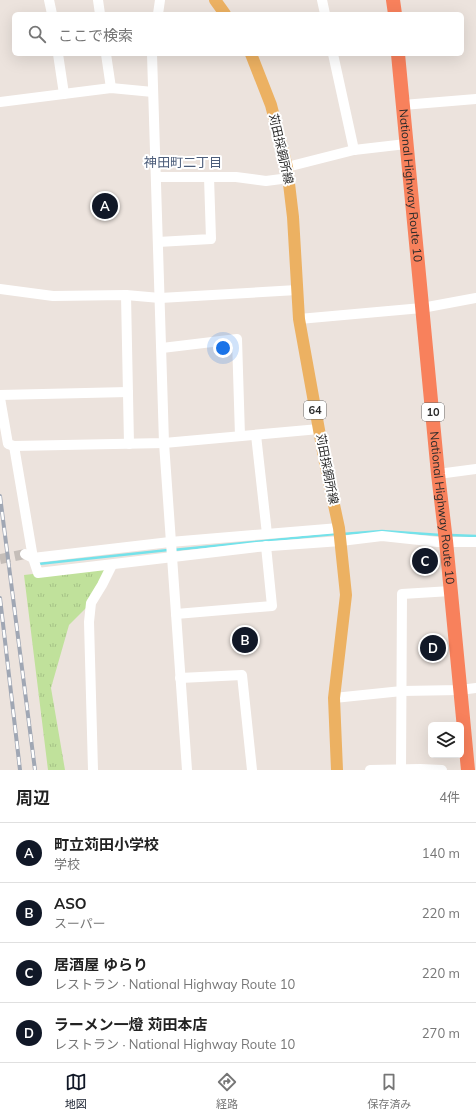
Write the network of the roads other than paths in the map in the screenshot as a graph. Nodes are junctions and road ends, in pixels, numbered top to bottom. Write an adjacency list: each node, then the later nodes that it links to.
1 (50, 0): 8 (street)
2 (98, 0): 9 (street)
3 (160, 0): 10 (street)
4 (214, 0): 11 (main road)
5 (322, 0): 12 (street)
6 (385, 0): 13 (highway)
7 (393, 0): 14 (highway)
8 (52, 12)
9 (100, 12)
10 (158, 12)
11 (223, 12)
12 (325, 12)
13 (386, 12)
14 (394, 12)
15 (58, 56): 24 (street)
16 (106, 56): 22 (street)
17 (152, 56): 23 (street)
18 (252, 56): 30 (main road, 苅田採銅所線 / 64)
19 (334, 56): 29 (street)
20 (390, 56): 28 (highway, National Highway Route 10 / 10)
21 (398, 56): 27 (highway, National Highway Route 10 / 10)
22 (111, 88): 23 (street); 24 (street)
23 (153, 92): 31 (street)
24 (64, 94): 26 (street)
25 (476, 99): 27 (street)
26 (0, 102)
27 (403, 105): 28 (highway, National Highway Route 10 / 10)
28 (403, 144): 29 (street); 39 (highway, National Highway Route 10 / 10)
29 (354, 150): 30 (street)
30 (288, 172): 32 (street); 35 (main road, 苅田採銅所線 / 64)
31 (157, 178): 32 (street); 33 (street)
32 (210, 178): 33 (street)
33 (158, 242): 37 (street)
34 (0, 290): 36 (street)
35 (297, 290): 37 (street); 40 (main road, 苅田採銅所線 / 64)
36 (126, 295): 37 (street); 42 (street)
37 (160, 298): 41 (street)
38 (476, 298): 39 (street)
39 (418, 308): 40 (street); 51 (highway, National Highway Route 10 / 10); 56 (highway, National Highway Route 10 / 10)
40 (299, 319): 44 (main road, 苅田採銅所線 / 64)
41 (162, 348): 46 (street); 47 (street)
42 (128, 392): 43 (street); 48 (street)
43 (0, 396): 49 (street)
44 (319, 429): 45 (street); 52 (main road, 苅田採銅所線 / 64)
45 (256, 435): 46 (street); 53 (street)
46 (240, 436): 47 (street)
47 (164, 443): 48 (street); 55 (street)
48 (129, 444): 49 (street)
49 (14, 446): 59 (street)
50 (476, 469): 51 (street)
51 (438, 474): 56 (highway, National Highway Route 10 / 10)
52 (339, 528): 53 (street); 54 (main road, 苅田採銅所線 / 64)
53 (267, 534): 55 (street)
54 (341, 541): 56 (street); 58 (street); 68 (main road, 苅田採銅所線 / 64)
55 (170, 542): 59 (street); 60 (street)
56 (442, 542): 57 (street); 62 (highway, National Highway Route 10 / 10)
57 (476, 542)
58 (266, 546): 60 (street); 63 (street)
59 (29, 556): 61 (street)
60 (172, 558): 61 (street); 63 (street)
61 (112, 564): 71 (street)
62 (447, 591): 66 (highway, National Highway Route 10 / 10); 67 (street)
63 (176, 614): 64 (street)
64 (180, 678): 72 (street); 73 (street)
65 (476, 688): 66 (street)
66 (456, 690): 67 (street); 69 (highway, National Highway Route 10 / 10); 79 (highway, National Highway Route 10 / 10)
67 (402, 691): 68 (street); 76 (street)
68 (334, 698): 74 (main road, 苅田採銅所線 / 64)
69 (456, 722)
70 (459, 758): 78 (highway)
71 (93, 770)
72 (187, 770)
73 (252, 770)
74 (337, 770)
75 (370, 770): 76 (street)
76 (401, 770): 77 (street)
77 (442, 770)
78 (460, 770)
79 (468, 770)

